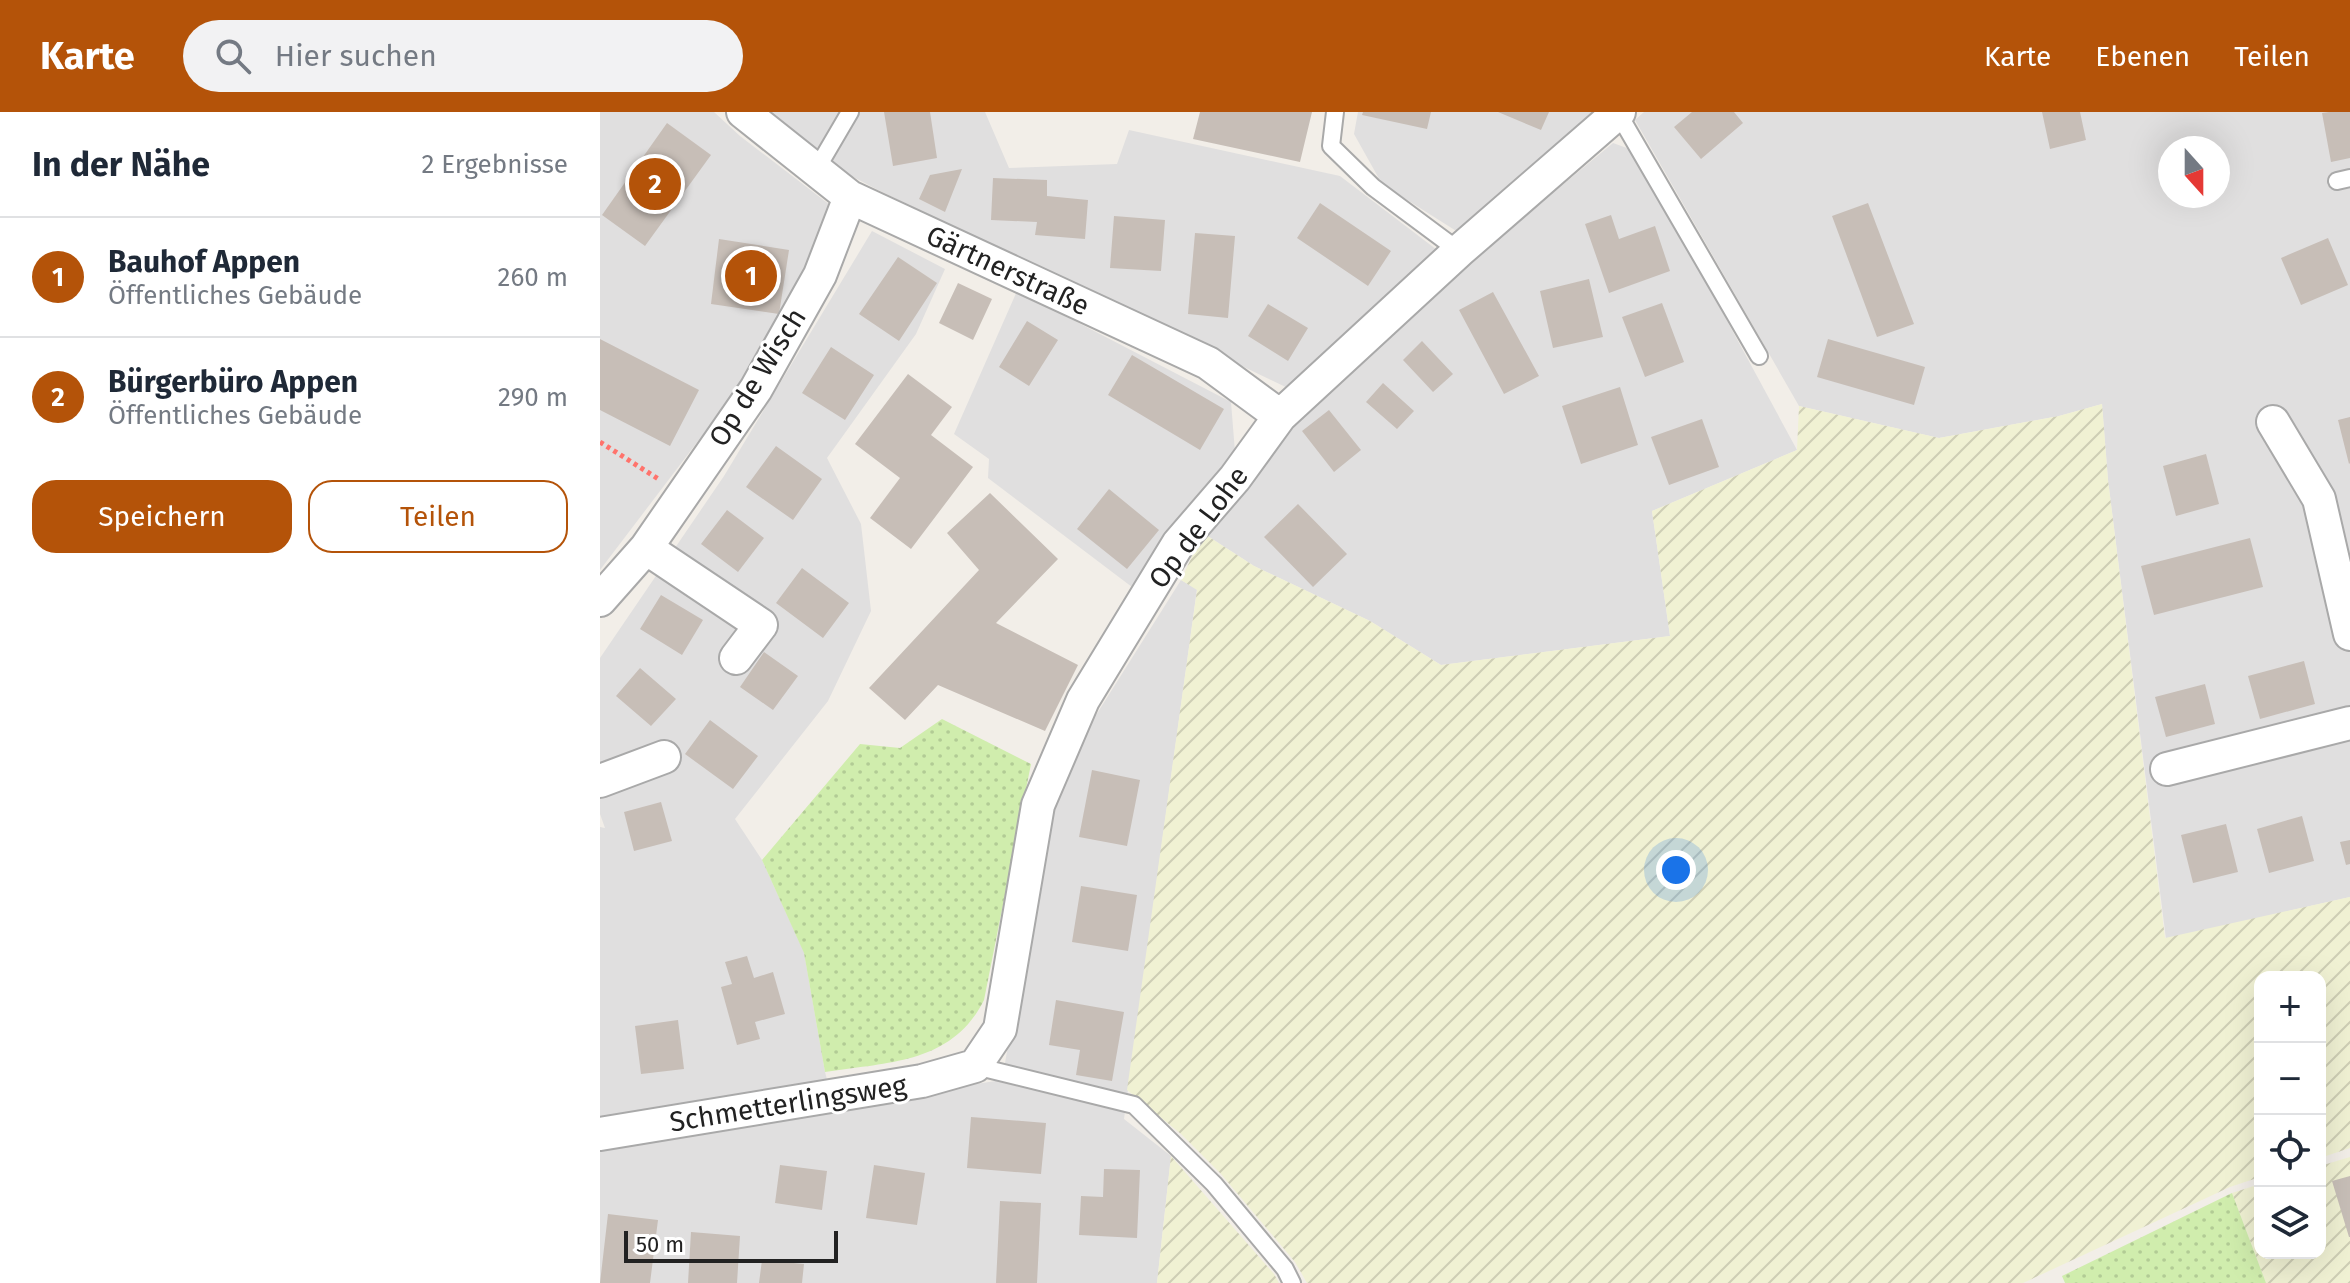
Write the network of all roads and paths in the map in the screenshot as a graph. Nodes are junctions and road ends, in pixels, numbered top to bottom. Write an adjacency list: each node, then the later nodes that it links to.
1 (743, 112): 5 (street, Gärtnerstraße)
2 (850, 112): 5 (lane)
3 (1335, 112): 7 (lane)
4 (1618, 113): 7 (street, Op de Lohe); 8 (lane)
5 (816, 170): 6 (street, Gärtnerstraße)
6 (850, 197): 9 (street, Gärtnerstraße); 12 (street, Op de Wisch)
7 (1459, 251): 9 (street, Op de Lohe)
8 (1759, 356)
9 (1280, 416): 21 (street, Op de Lohe)
10 (2273, 422): 15 (street)
11 (600, 442): 12 (path)
12 (681, 493): 13 (street, Op de Wisch)
13 (646, 548): 14 (street, Op de Wisch); 16 (street)
14 (600, 600)
15 (2350, 634)
16 (736, 658)
17 (2350, 723): 19 (street)
18 (664, 757): 20 (street)
19 (2167, 769)
20 (600, 781)
21 (975, 1066): 22 (street, Schmetterlingsweg); 23 (lane)
22 (600, 1134)
23 (1292, 1283)

